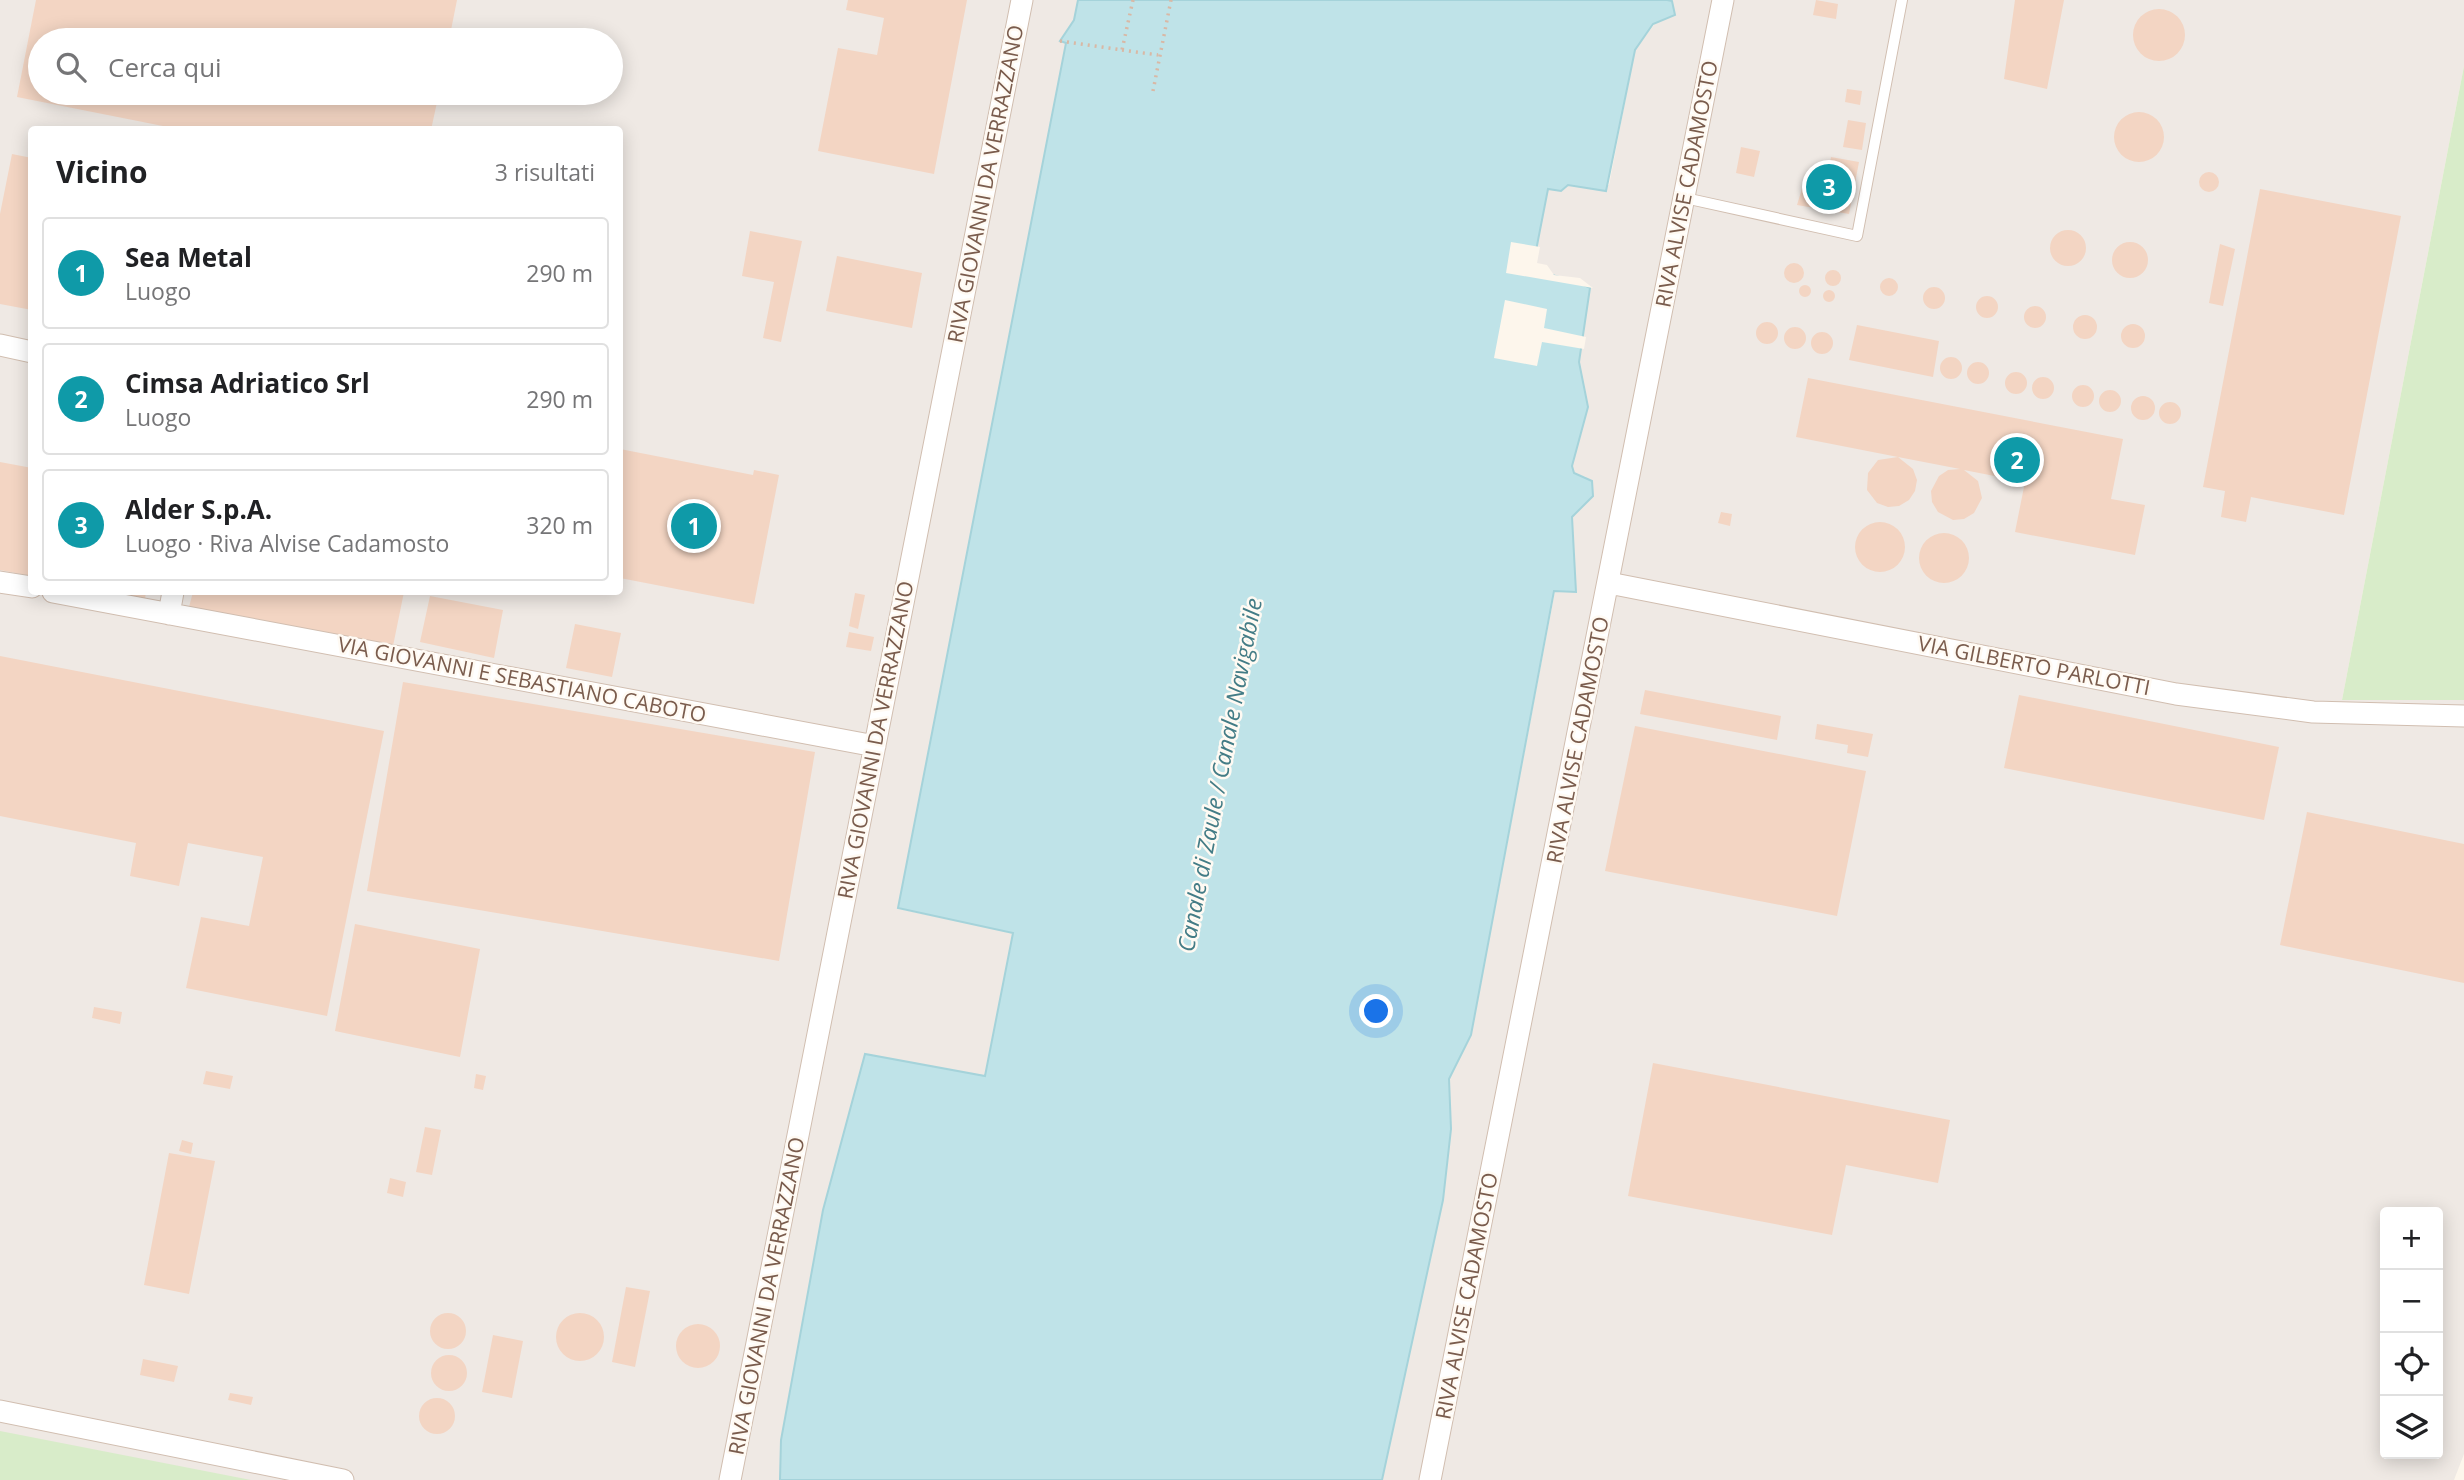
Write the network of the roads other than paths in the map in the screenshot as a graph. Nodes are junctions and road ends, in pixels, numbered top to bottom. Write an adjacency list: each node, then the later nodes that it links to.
1 (1022, 0): 14 (street, RIVA GIOVANNI DA VERRAZZANO)
2 (1723, 0): 4 (street, RIVA ALVISE CADAMOSTO)
3 (1902, 0): 4 (lane)
4 (1685, 198): 8 (street, RIVA ALVISE CADAMOSTO)
5 (0, 345): 6 (street)
6 (28, 351)
7 (0, 582): 9 (street)
8 (1609, 583): 13 (street, VIA GILBERTO PARLOTTI); 18 (street, RIVA ALVISE CADAMOSTO)
9 (28, 586)
10 (69, 595): 12 (street, VIA GIOVANNI E SEBASTIANO CABOTO)
11 (172, 595): 12 (street)
12 (169, 614): 14 (street, VIA GIOVANNI E SEBASTIANO CABOTO)
13 (2464, 716)
14 (875, 746): 17 (street, RIVA GIOVANNI DA VERRAZZANO)
15 (0, 1411): 16 (street)
16 (343, 1480)
17 (730, 1480)
18 (1430, 1480)

